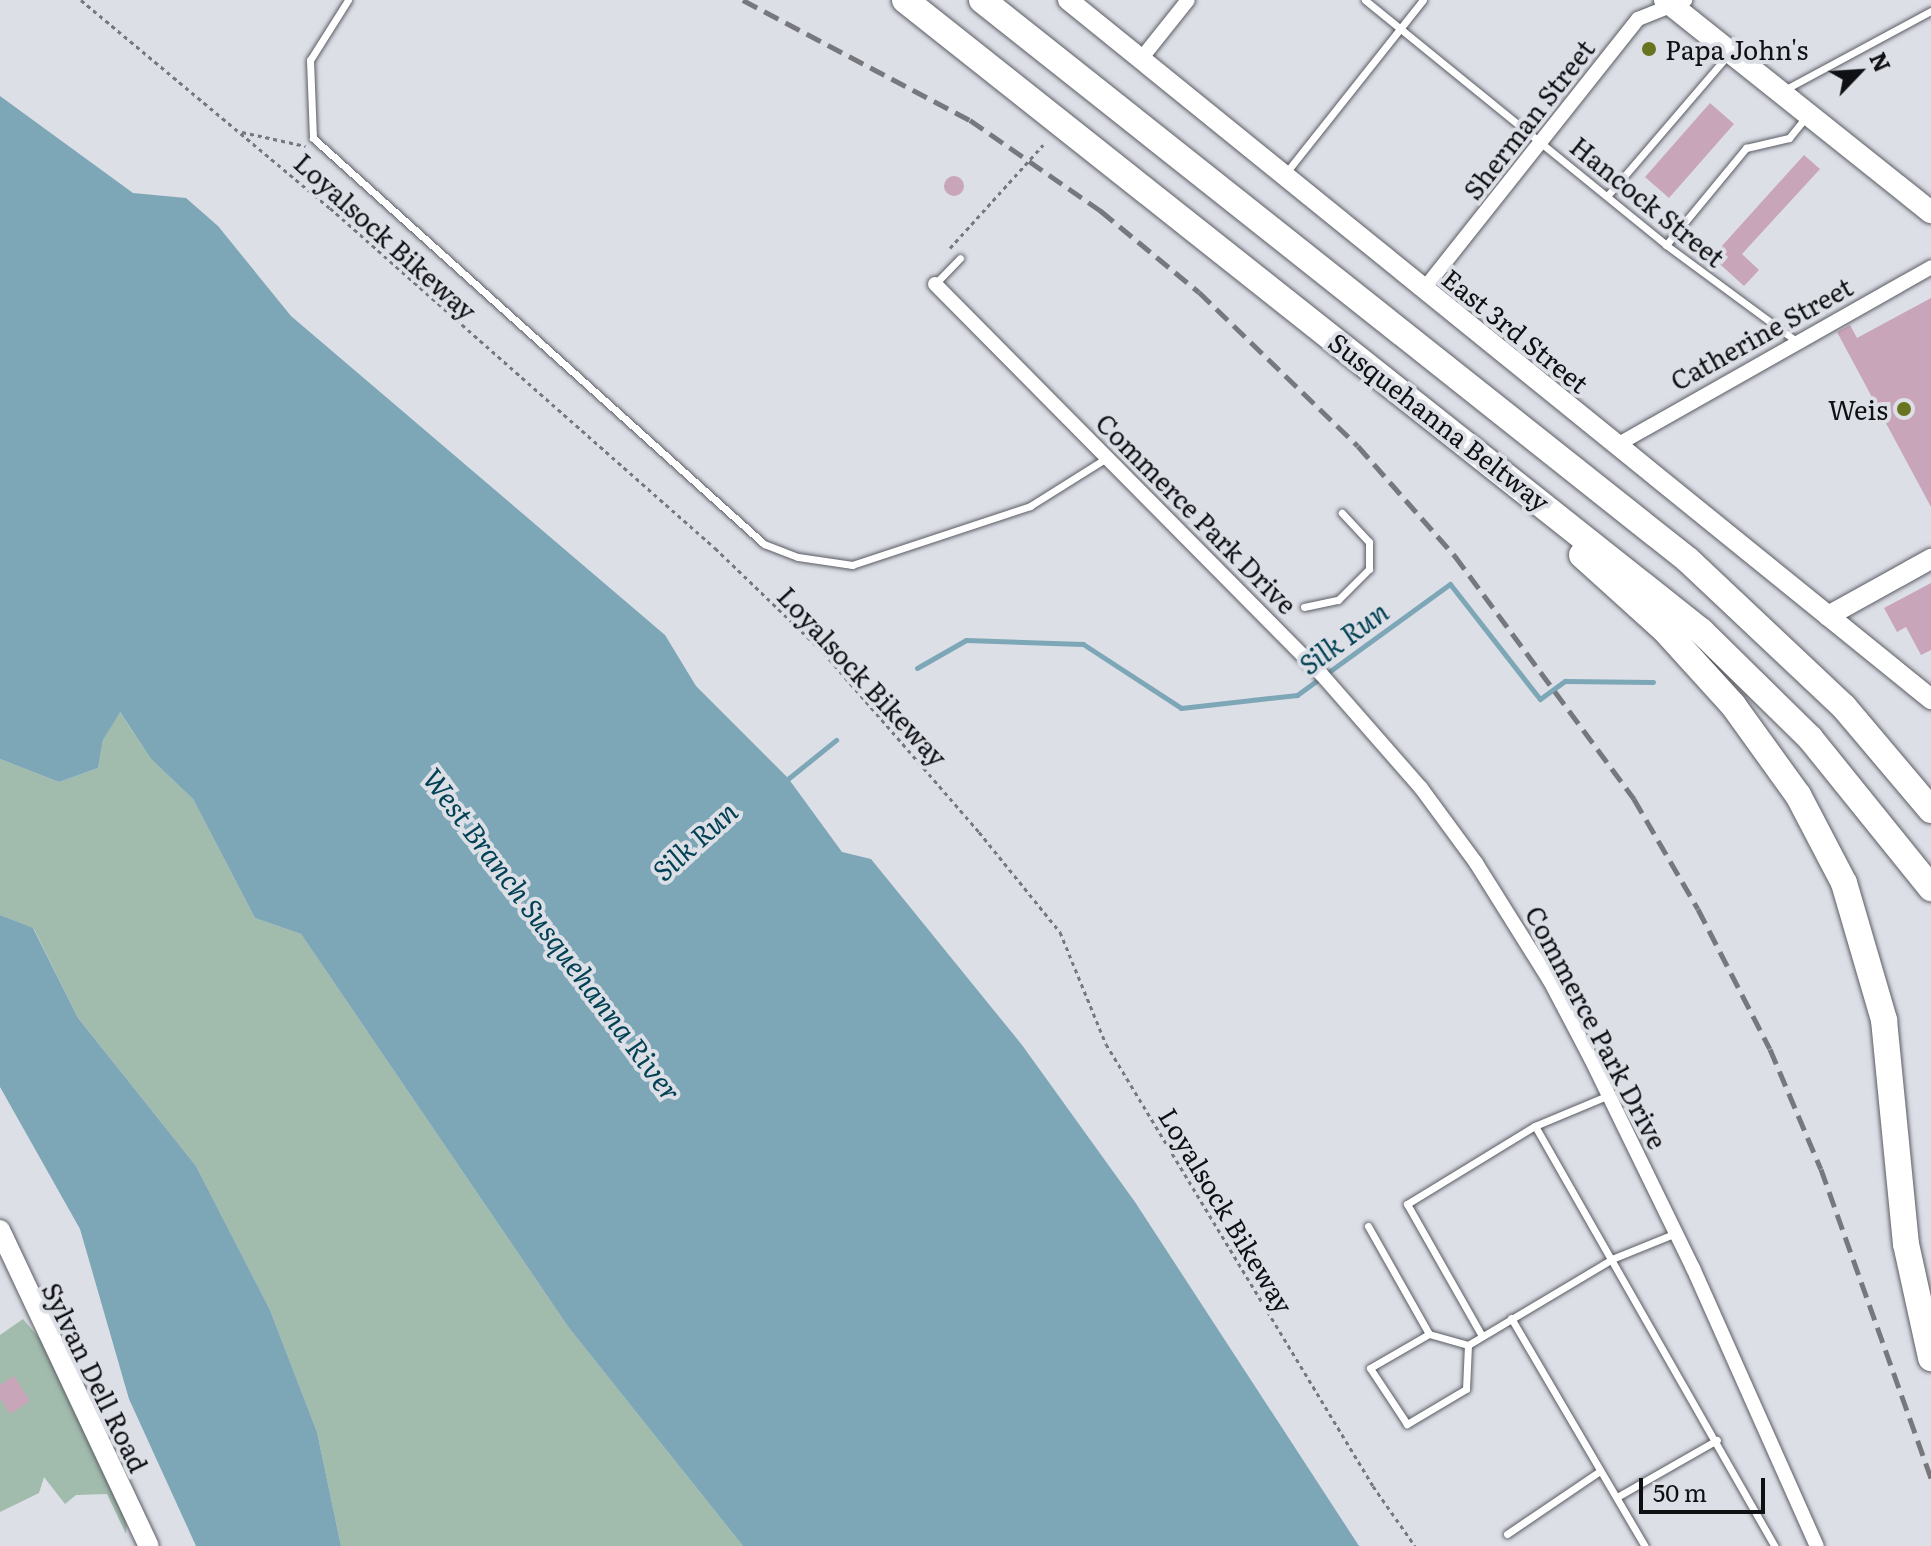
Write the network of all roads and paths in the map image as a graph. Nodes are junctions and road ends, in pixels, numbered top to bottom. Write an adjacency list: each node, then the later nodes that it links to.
1 (81, 0): 16 (path, Loyalsock Bikeway)
2 (348, 0): 17 (lane)
3 (905, 0): 30 (highway, Susquehanna Beltway)
4 (982, 0): 38 (highway, Susquehanna Beltway)
5 (1068, 0): 13 (main road, East 3rd Street)
6 (1188, 0): 13 (street)
7 (1365, 0): 11 (lane, Hancock Street)
8 (1423, 0): 11 (lane)
9 (1674, 2): 12 (main road); 18 (street, Sherman Street)
10 (1931, 11): 14 (lane)
11 (1400, 29): 18 (lane, Hancock Street); 20 (lane)
12 (1730, 53): 14 (main road); 21 (lane)
13 (1141, 59): 20 (main road, East 3rd Street)
14 (1780, 92): 15 (main road)
15 (1807, 114): 22 (main road); 23 (lane)
16 (239, 131): 17 (path); 57 (path, Loyalsock Bikeway)
17 (313, 138): 32 (lane)
18 (1542, 140): 21 (lane, Hancock Street); 28 (street, Sherman Street)
19 (1043, 145): 24 (path)
20 (1284, 175): 28 (main road, East 3rd Street)
21 (1608, 195): 23 (lane, Hancock Street)
22 (1931, 212)
23 (1666, 245): 29 (lane, Hancock Street)
24 (950, 248)
25 (960, 258): 27 (lane)
26 (1931, 267): 29 (street, Catherine Street)
27 (935, 284): 32 (street, Commerce Park Drive)
28 (1424, 289): 31 (main road, East 3rd Street)
29 (1795, 340): 31 (street, Catherine Street)
30 (1364, 361): 39 (highway, Susquehanna Beltway); 50 (highway)
31 (1617, 445): 36 (main road, East 3rd Street)
32 (1108, 457): 40 (street, Commerce Park Drive)
33 (1342, 513): 35 (lane)
34 (1931, 559): 36 (main road)
35 (1304, 607)
36 (1828, 616): 37 (main road, East 3rd Street)
37 (1931, 699)
38 (1925, 801)
39 (1931, 888)
40 (1609, 1095): 41 (lane); 44 (street, Commerce Park Drive)
41 (1535, 1126): 45 (lane); 48 (lane)
42 (1368, 1226): 47 (lane)
43 (0, 1230): 56 (main road, Sylvan Dell Road)
44 (1676, 1233): 45 (lane); 59 (street, Commerce Park Drive)
45 (1612, 1259): 46 (lane); 51 (lane)
46 (1511, 1318): 48 (lane); 52 (lane)
47 (1429, 1334): 49 (lane); 49 (lane)
48 (1482, 1336): 49 (lane)
49 (1468, 1345)
50 (1931, 1358)
51 (1717, 1440): 53 (lane); 58 (lane)
52 (1600, 1471): 53 (lane); 54 (lane)
53 (1617, 1497): 55 (lane)
54 (1507, 1534)
55 (1643, 1545)
56 (149, 1546)
57 (1415, 1546)
58 (1775, 1546)
59 (1817, 1546)

